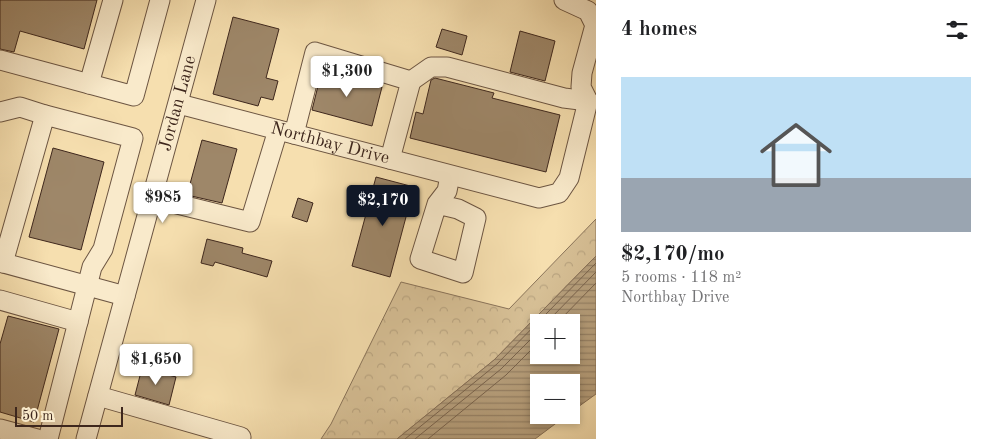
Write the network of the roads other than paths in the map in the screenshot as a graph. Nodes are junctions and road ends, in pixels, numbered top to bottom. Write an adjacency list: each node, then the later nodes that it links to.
1 (114, 0): 7 (street)
2 (160, 0): 7 (street)
3 (206, 0): 9 (street, Jordan Lane)
4 (564, 0): 8 (street)
5 (0, 60): 7 (street)
6 (411, 81): 8 (street); 12 (street); 13 (street)
7 (89, 84)
8 (588, 101): 14 (street, Northbay Drive)
9 (179, 104): 12 (street, Northbay Drive); 15 (street, Jordan Lane)
10 (0, 112): 11 (street)
11 (45, 115): 17 (street); 18 (street)
12 (286, 132): 13 (street, Northbay Drive); 15 (street)
13 (390, 160): 14 (street, Northbay Drive)
14 (450, 176): 16 (street)
15 (152, 198): 19 (street, Jordan Lane)
16 (437, 204)
17 (1, 263): 18 (street)
18 (87, 286): 19 (street); 21 (street)
19 (125, 296): 22 (street, Jordan Lane)
20 (0, 300): 21 (street)
21 (78, 322): 26 (street)
22 (98, 396): 24 (street); 27 (street, Jordan Lane)
23 (0, 429): 25 (street)
24 (241, 436)
25 (37, 439)
26 (48, 439)
27 (86, 439)

